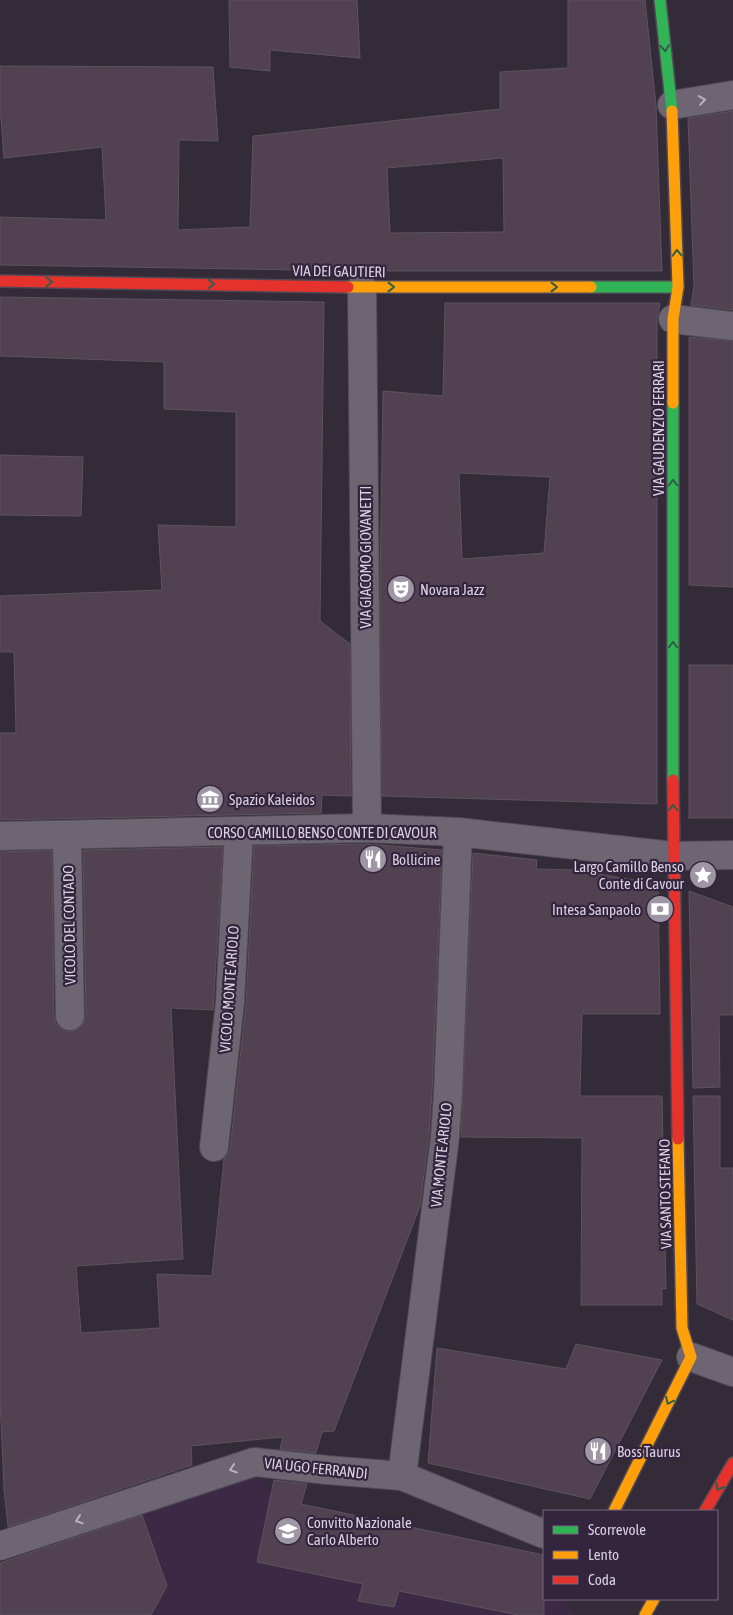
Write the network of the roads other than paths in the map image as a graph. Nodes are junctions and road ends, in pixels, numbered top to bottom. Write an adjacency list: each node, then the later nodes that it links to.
1 (660, 0): 3 (street, VIA GAUDENZIO FERRARI, one-way to 3)
2 (733, 95): 3 (street, one-way to 2)
3 (672, 105): 6 (street, VIA GAUDENZIO FERRARI, one-way to 3)
4 (0, 281): 5 (street, VIA DEI GAUTIERI, one-way to 5)
5 (362, 286): 6 (street, VIA DEI GAUTIERI, one-way to 6); 9 (street, VIA GIACOMO GIOVANETTI)
6 (678, 287): 7 (street, VIA GAUDENZIO FERRARI)
7 (673, 319): 8 (street); 15 (street, VIA GAUDENZIO FERRARI, one-way to 7)
8 (733, 326)
9 (367, 819): 10 (street, CORSO CAMILLO BENSO CONTE DI CAVOUR); 11 (street, CORSO CAMILLO BENSO CONTE DI CAVOUR)
10 (239, 831): 12 (street, CORSO CAMILLO BENSO CONTE DI CAVOUR); 17 (street, VICOLO MONTE ARIOLO)
11 (458, 832): 15 (street, CORSO CAMILLO BENSO CONTE DI CAVOUR); 21 (street, VIA MONTE ARIOLO)
12 (67, 835): 13 (street, CORSO CAMILLO BENSO CONTE DI CAVOUR); 16 (street, VICOLO DEL CONTADO)
13 (0, 836)
14 (733, 855): 15 (street, CORSO CAMILLO BENSO CONTE DI CAVOUR)
15 (673, 856): 18 (street, VIA SANTO STEFANO)
16 (70, 1016)
17 (214, 1146)
18 (691, 1358): 19 (street); 22 (street, one-way to 22)
19 (733, 1372)
20 (733, 1463): 23 (street, one-way to 23)
21 (402, 1476): 24 (street, VIA UGO FERRANDI); 25 (street, VIA UGO FERRANDI, one-way to 25)
22 (615, 1510)
23 (706, 1510)
24 (543, 1534)
25 (0, 1546)
26 (653, 1600): 27 (street)
27 (645, 1615)

